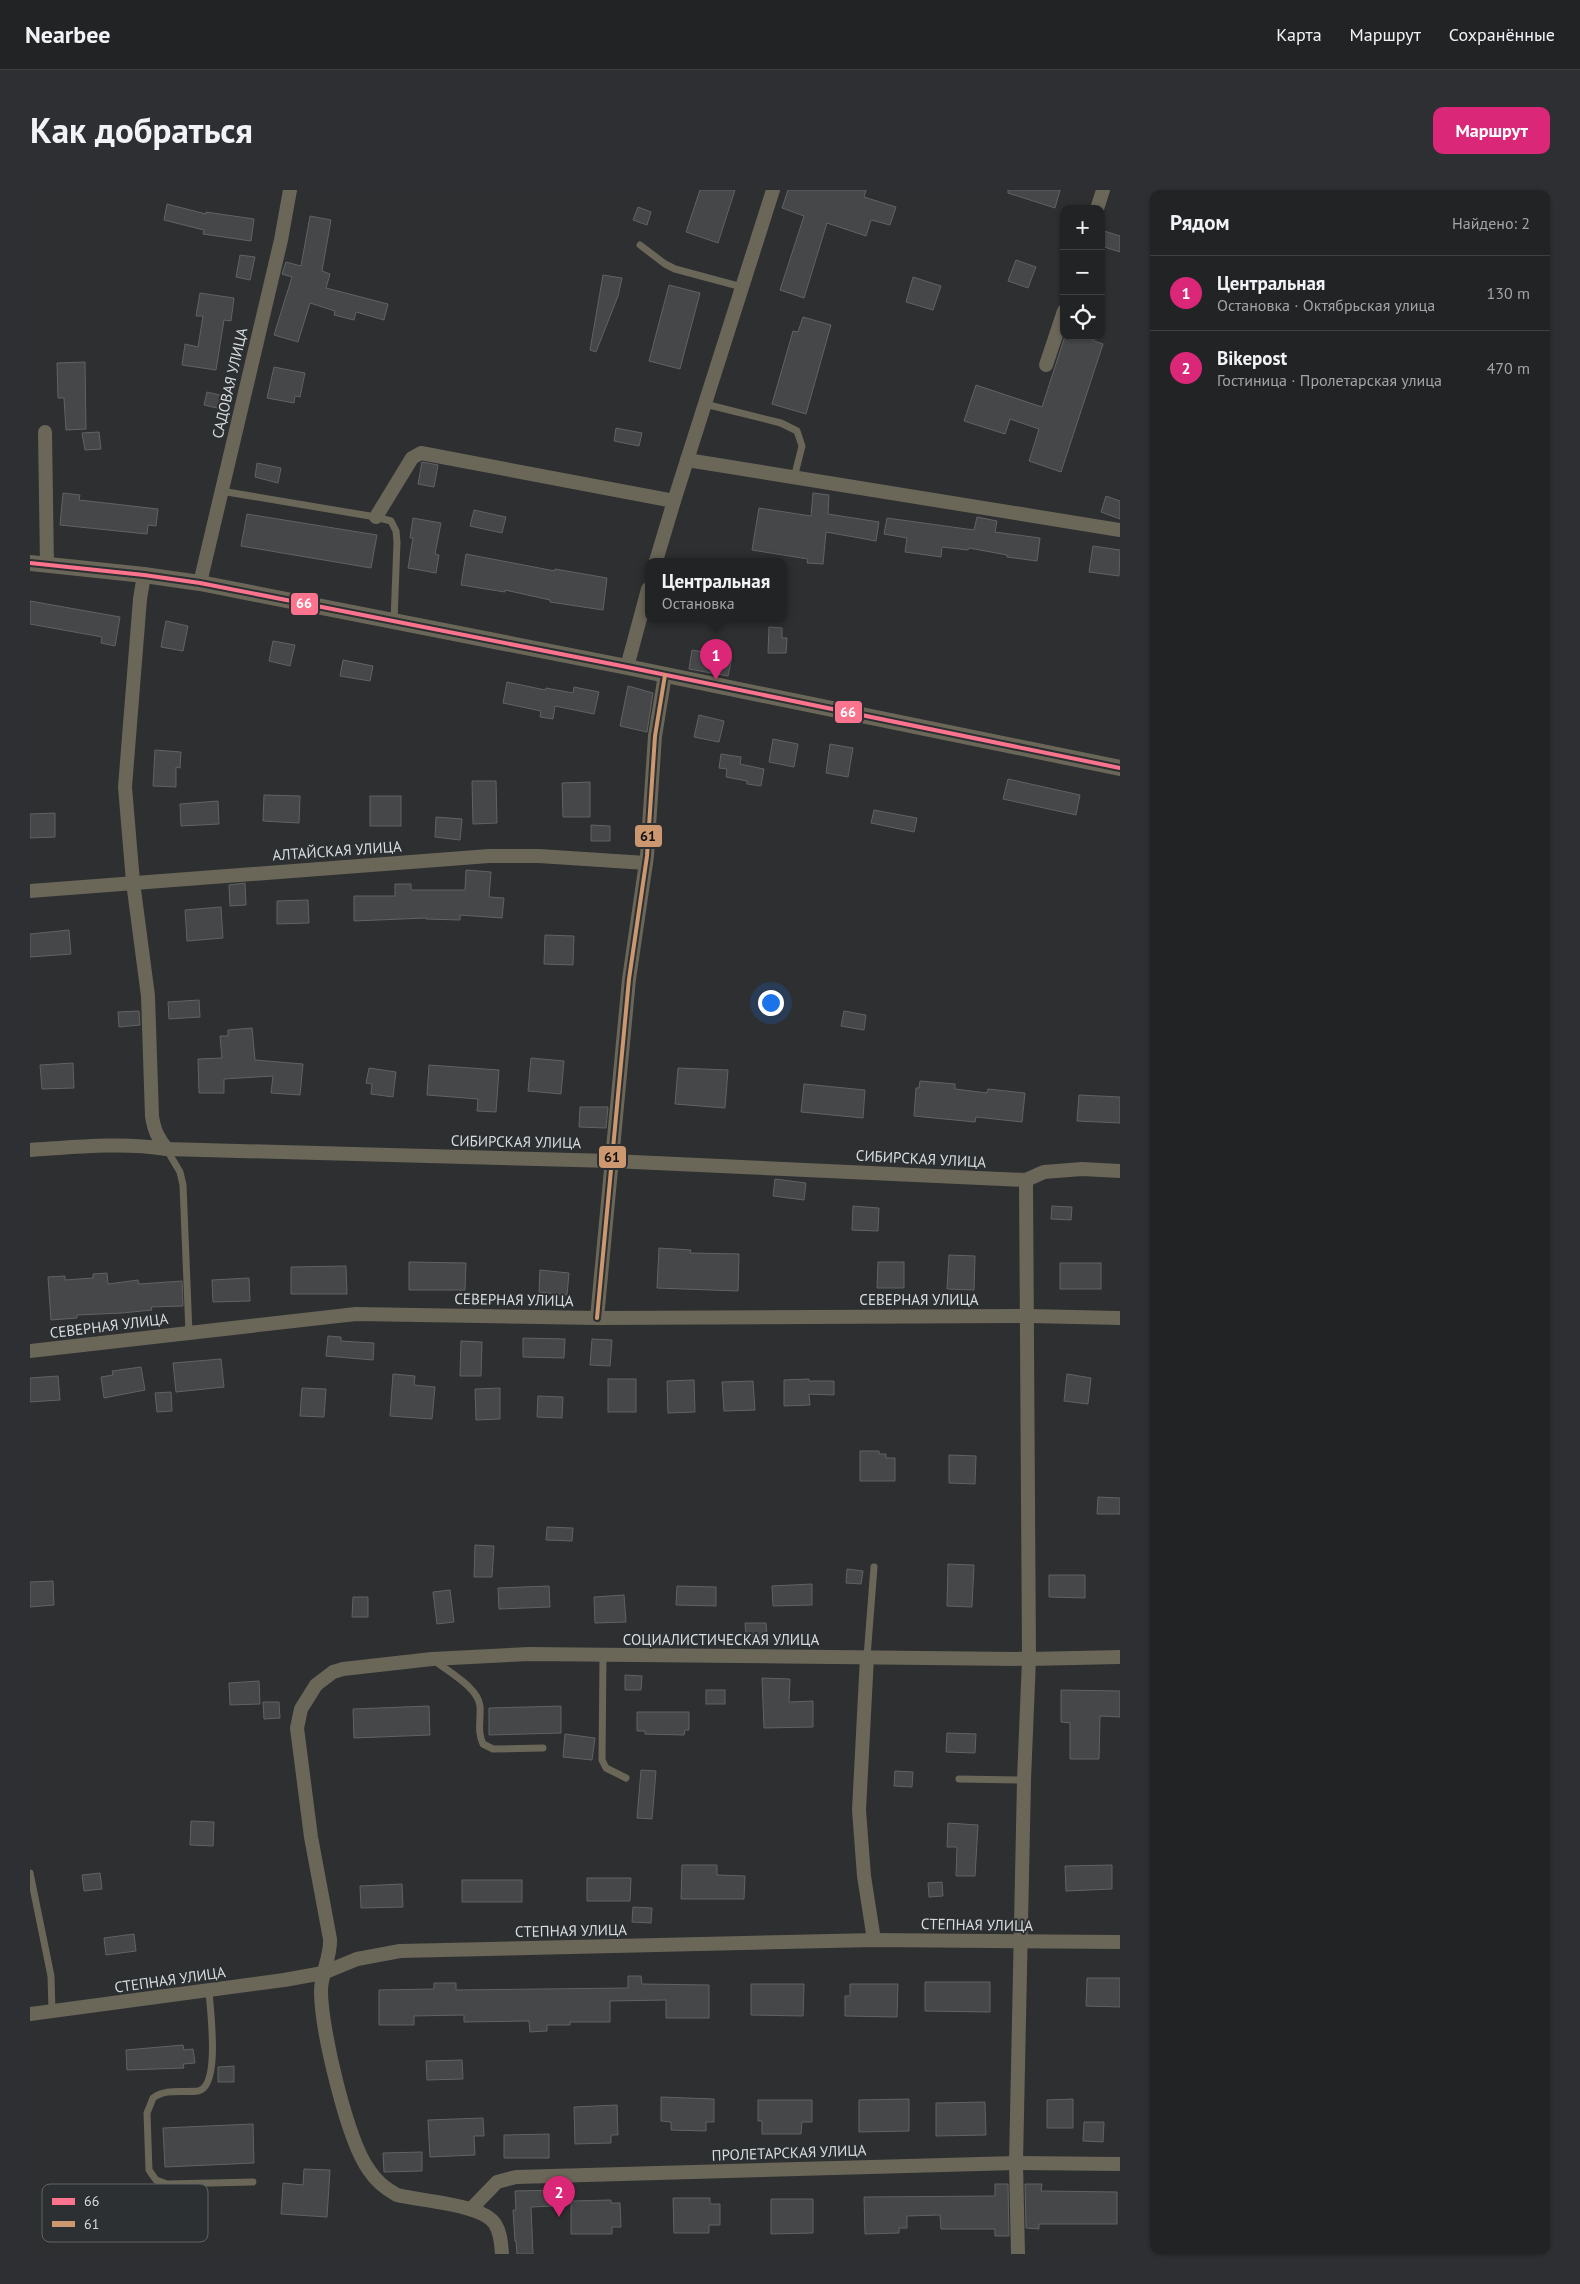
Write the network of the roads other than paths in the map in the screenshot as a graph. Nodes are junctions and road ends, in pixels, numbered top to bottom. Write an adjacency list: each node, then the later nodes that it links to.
1 (290, 190): 13 (street, САДОВАЯ УЛИЦА)
2 (773, 190): 6 (street)
3 (1104, 190): 4 (street)
4 (1098, 205)
5 (640, 245): 6 (lane)
6 (742, 287): 9 (street)
7 (1060, 323): 8 (street)
8 (1046, 365)
9 (705, 404): 11 (street); 12 (lane)
10 (45, 432): 19 (street)
11 (687, 460): 12 (street); 14 (street)
12 (794, 478): 16 (street)
13 (221, 491): 15 (lane); 21 (street, САДОВАЯ УЛИЦА)
14 (674, 501): 15 (street); 17 (street)
15 (376, 517): 23 (lane)
16 (1120, 530)
17 (657, 558)
18 (30, 562): 19 (street)
19 (47, 565): 20 (street)
20 (144, 575): 21 (street); 28 (street)
21 (200, 583): 23 (street)
22 (645, 601): 24 (street)
23 (394, 621): 24 (street)
24 (627, 667): 25 (street)
25 (665, 675): 26 (street); 27 (street)
26 (1120, 768)
27 (646, 863): 28 (street, АЛТАЙСКАЯ УЛИЦА); 32 (street)
28 (133, 882): 29 (street, АЛТАЙСКАЯ УЛИЦА); 31 (street)
29 (30, 891)
30 (30, 1150): 31 (street, СИБИРСКАЯ УЛИЦА)
31 (167, 1150): 32 (street, СИБИРСКАЯ УЛИЦА); 38 (lane)
32 (612, 1161): 34 (street, СИБИРСКАЯ УЛИЦА); 36 (street)
33 (1120, 1171): 34 (street, СИБИРСКАЯ УЛИЦА)
34 (1026, 1180): 35 (street)
35 (1028, 1316): 36 (street, СЕВЕРНАЯ УЛИЦА); 37 (street, СЕВЕРНАЯ УЛИЦА); 45 (street)
36 (597, 1318): 38 (street, СЕВЕРНАЯ УЛИЦА)
37 (1120, 1318)
38 (189, 1333): 39 (street, СЕВЕРНАЯ УЛИЦА)
39 (30, 1351)
40 (874, 1567): 42 (lane)
41 (603, 1656): 42 (street, СОЦИАЛИСТИЧЕСКАЯ УЛИЦА); 44 (street, СОЦИАЛИСТИЧЕСКАЯ УЛИЦА); 47 (lane)
42 (867, 1657): 45 (street, СОЦИАЛИСТИЧЕСКАЯ УЛИЦА); 51 (street)
43 (1120, 1657): 45 (street, СОЦИАЛИСТИЧЕСКАЯ УЛИЦА)
44 (432, 1659): 46 (lane); 54 (street, СОЦИАЛИСТИЧЕСКАЯ УЛИЦА)
45 (1029, 1659): 49 (street)
46 (544, 1748)
47 (626, 1778)
48 (959, 1779): 49 (lane)
49 (1024, 1780): 52 (street)
50 (30, 1873): 56 (lane)
51 (874, 1940): 52 (street, СТЕПНАЯ УЛИЦА); 54 (street, СТЕПНАЯ УЛИЦА)
52 (1022, 1942): 53 (street, СТЕПНАЯ УЛИЦА); 58 (street)
53 (1120, 1942)
54 (323, 1973): 55 (street, СТЕПНАЯ УЛИЦА); 61 (street)
55 (209, 1991): 56 (street, СТЕПНАЯ УЛИЦА); 60 (lane)
56 (52, 2012): 57 (street, СТЕПНАЯ УЛИЦА)
57 (30, 2014)
58 (1016, 2163): 59 (street, ПРОЛЕТАРСКАЯ УЛИЦА); 61 (street, ПРОЛЕТАРСКАЯ УЛИЦА); 63 (street)
59 (1120, 2164)
60 (253, 2182)
61 (471, 2209): 62 (street)
62 (502, 2254)
63 (1018, 2254)

